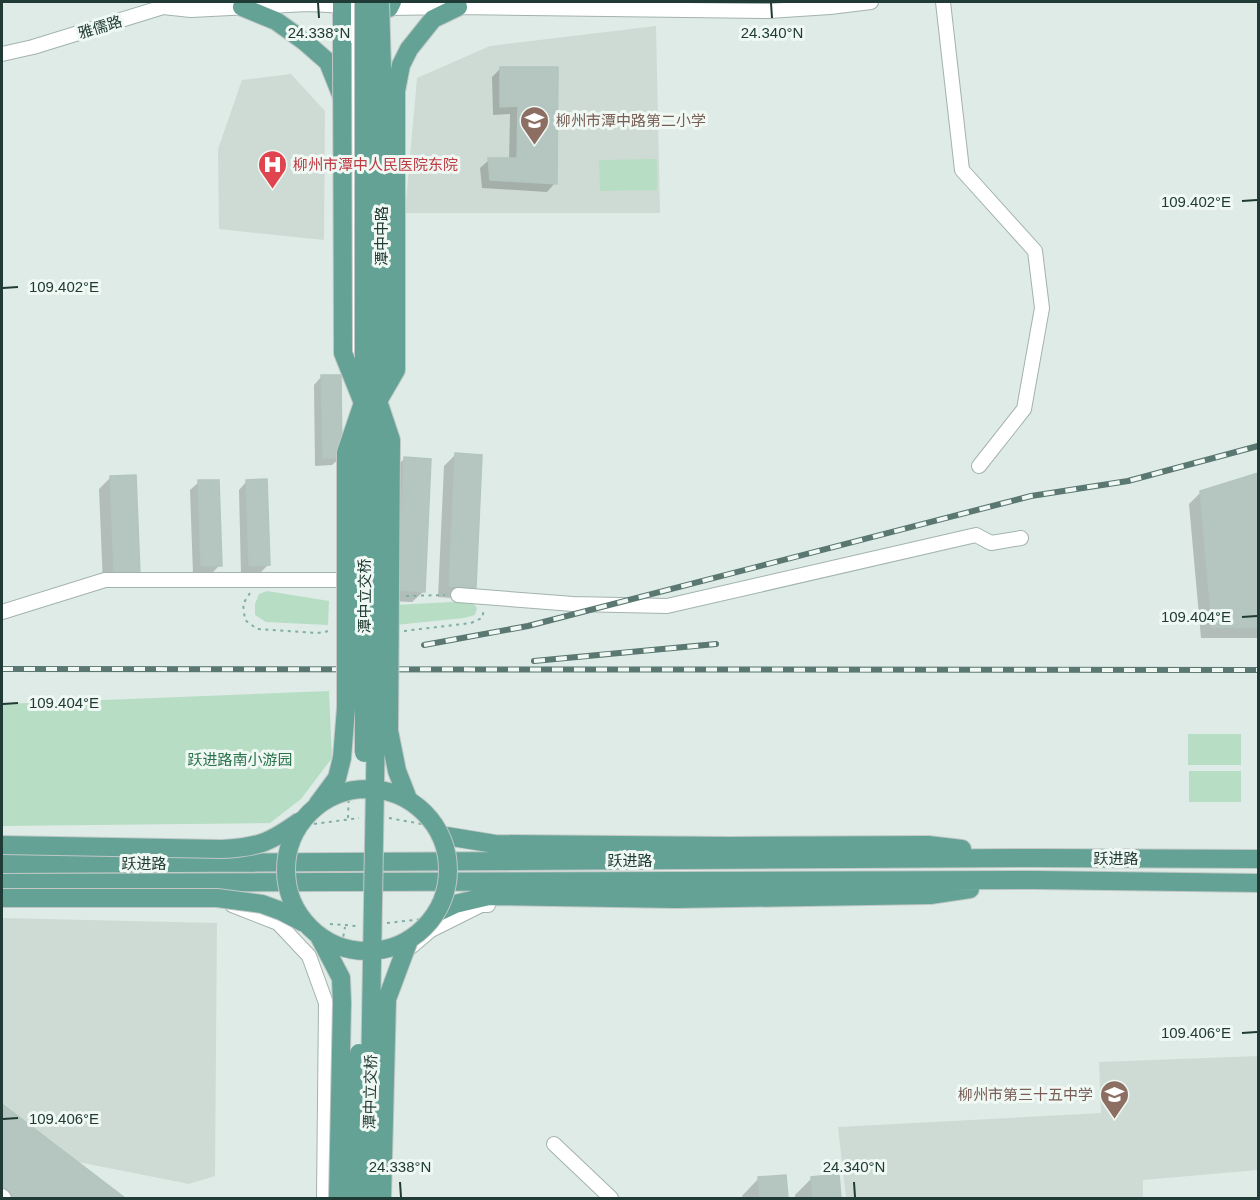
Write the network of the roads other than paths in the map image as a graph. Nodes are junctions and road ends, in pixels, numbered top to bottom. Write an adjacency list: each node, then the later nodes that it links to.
1 (180, 2): 5 (street)
2 (871, 2): 8 (street, 雅儒路)
3 (943, 2): 14 (street)
4 (350, 3): 6 (street, 雅儒路); 7 (street, 雅儒路); 10 (main road, bridge); 11 (main road, 潭中中路, bridge); 12 (street)
5 (157, 4): 7 (street, 雅儒路); 9 (street, 雅儒路)
6 (387, 4): 8 (street, 雅儒路); 11 (main road, 潭中中路, bridge); 13 (street)
7 (242, 7): 10 (main road, bridge)
8 (458, 7): 11 (main road, bridge)
9 (2, 54)
10 (344, 101): 11 (main road, bridge)
11 (371, 402): 15 (main road, 潭中中路, bridge); 20 (main road, bridge); 21 (main road, bridge); 38 (main road, 潭中立交桥, bridge)
12 (354, 431): 13 (street); 17 (street)
13 (385, 432): 17 (street)
14 (979, 466)
15 (376, 470): 39 (main road, 潭中立交桥, bridge)
16 (1021, 538): 18 (street)
17 (354, 580): 19 (street)
18 (458, 595)
19 (2, 612)
20 (408, 799): 21 (main road, bridge); 22 (main road, bridge)
21 (313, 815): 23 (main road, bridge); 33 (main road, bridge)
22 (440, 835): 24 (main road); 32 (main road, bridge)
23 (2, 845)
24 (1035, 858): 25 (main road, 跃进路); 26 (main road, 跃进路)
25 (1258, 860)
26 (2, 864)
27 (1035, 880): 28 (main road, 跃进路); 29 (main road, 跃进路); 32 (main road); 40 (street)
28 (2, 883)
29 (1258, 883)
30 (2, 898): 33 (main road, bridge)
31 (2, 905): 36 (street)
32 (436, 913): 34 (main road, bridge)
33 (313, 930): 34 (main road, bridge); 37 (main road, bridge)
34 (409, 940): 41 (main road, bridge)
35 (554, 1144): 42 (street)
36 (324, 1198)
37 (338, 1198)
38 (355, 1198)
39 (368, 1198)
40 (375, 1198)
41 (382, 1198)
42 (610, 1198)

